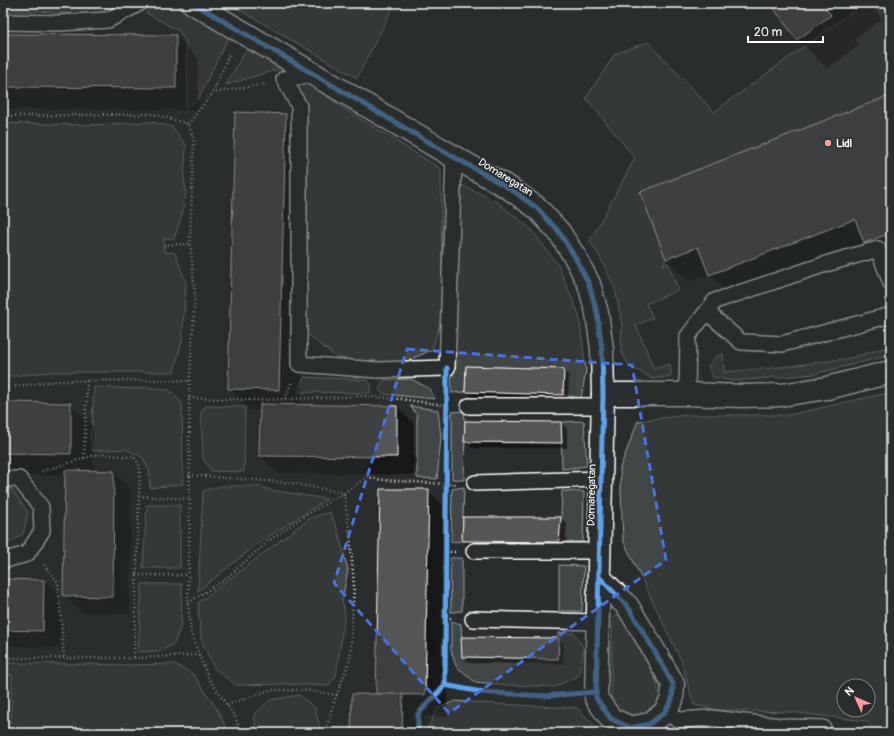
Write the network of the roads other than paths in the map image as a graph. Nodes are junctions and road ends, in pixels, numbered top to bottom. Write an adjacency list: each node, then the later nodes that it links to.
1 (140, 3): 3 (lane)
2 (193, 3): 4 (street, Domaregatan)
3 (3, 22)
4 (314, 74): 5 (street, Domaregatan); 5 (lane)
5 (454, 157): 11 (street, Domaregatan)
6 (891, 283): 7 (lane)
7 (707, 312): 8 (lane); 10 (lane)
8 (891, 315)
9 (891, 372): 10 (street)
10 (687, 394): 11 (street)
11 (603, 400): 12 (lane); 14 (street, Domaregatan)
12 (469, 406)
13 (3, 479): 18 (lane)
14 (601, 479): 15 (lane); 17 (street, Domaregatan)
15 (475, 483)
16 (474, 551): 17 (lane)
17 (599, 551): 19 (street, Domaregatan)
18 (3, 560)
19 (599, 577): 21 (street, Domaregatan); 22 (street)
20 (473, 618): 21 (lane)
21 (598, 622): 22 (street, Domaregatan)
22 (674, 722): 23 (lane)
23 (749, 728): 24 (lane)
24 (822, 733)

